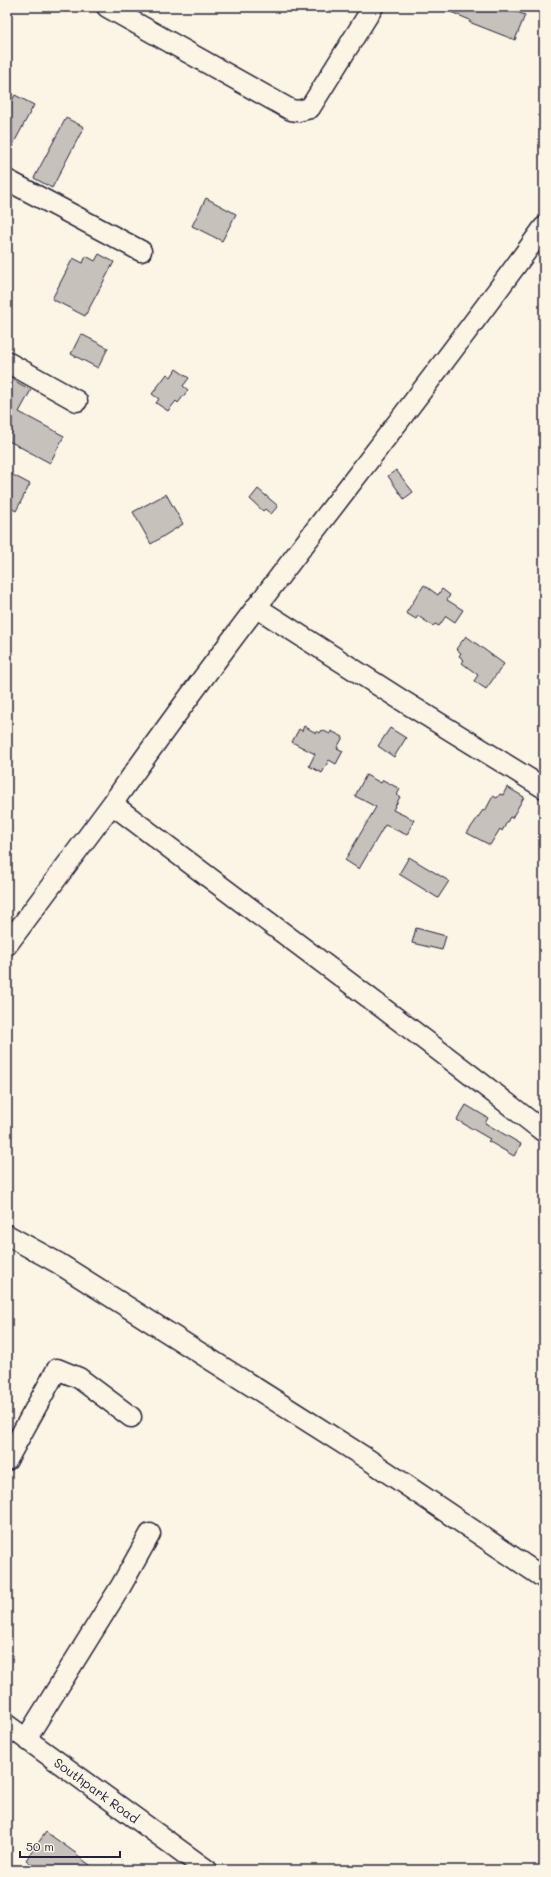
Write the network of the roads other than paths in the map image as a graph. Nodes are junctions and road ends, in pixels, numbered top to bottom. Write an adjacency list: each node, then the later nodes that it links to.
1 (107, 7): 2 (street)
2 (372, 7)
3 (7, 180): 5 (street)
4 (544, 227): 8 (street)
5 (141, 251)
6 (7, 362): 7 (street)
7 (77, 401)
8 (256, 607): 9 (street); 10 (street)
9 (544, 788)
10 (112, 804): 11 (street); 12 (street)
11 (7, 945)
12 (544, 1132)
13 (7, 1235): 17 (street)
14 (131, 1417): 15 (street)
15 (7, 1460)
16 (150, 1534): 19 (street)
17 (544, 1578)
18 (7, 1725): 19 (street, Southpark Road)
19 (26, 1739): 20 (street, Southpark Road)
20 (207, 1870)

